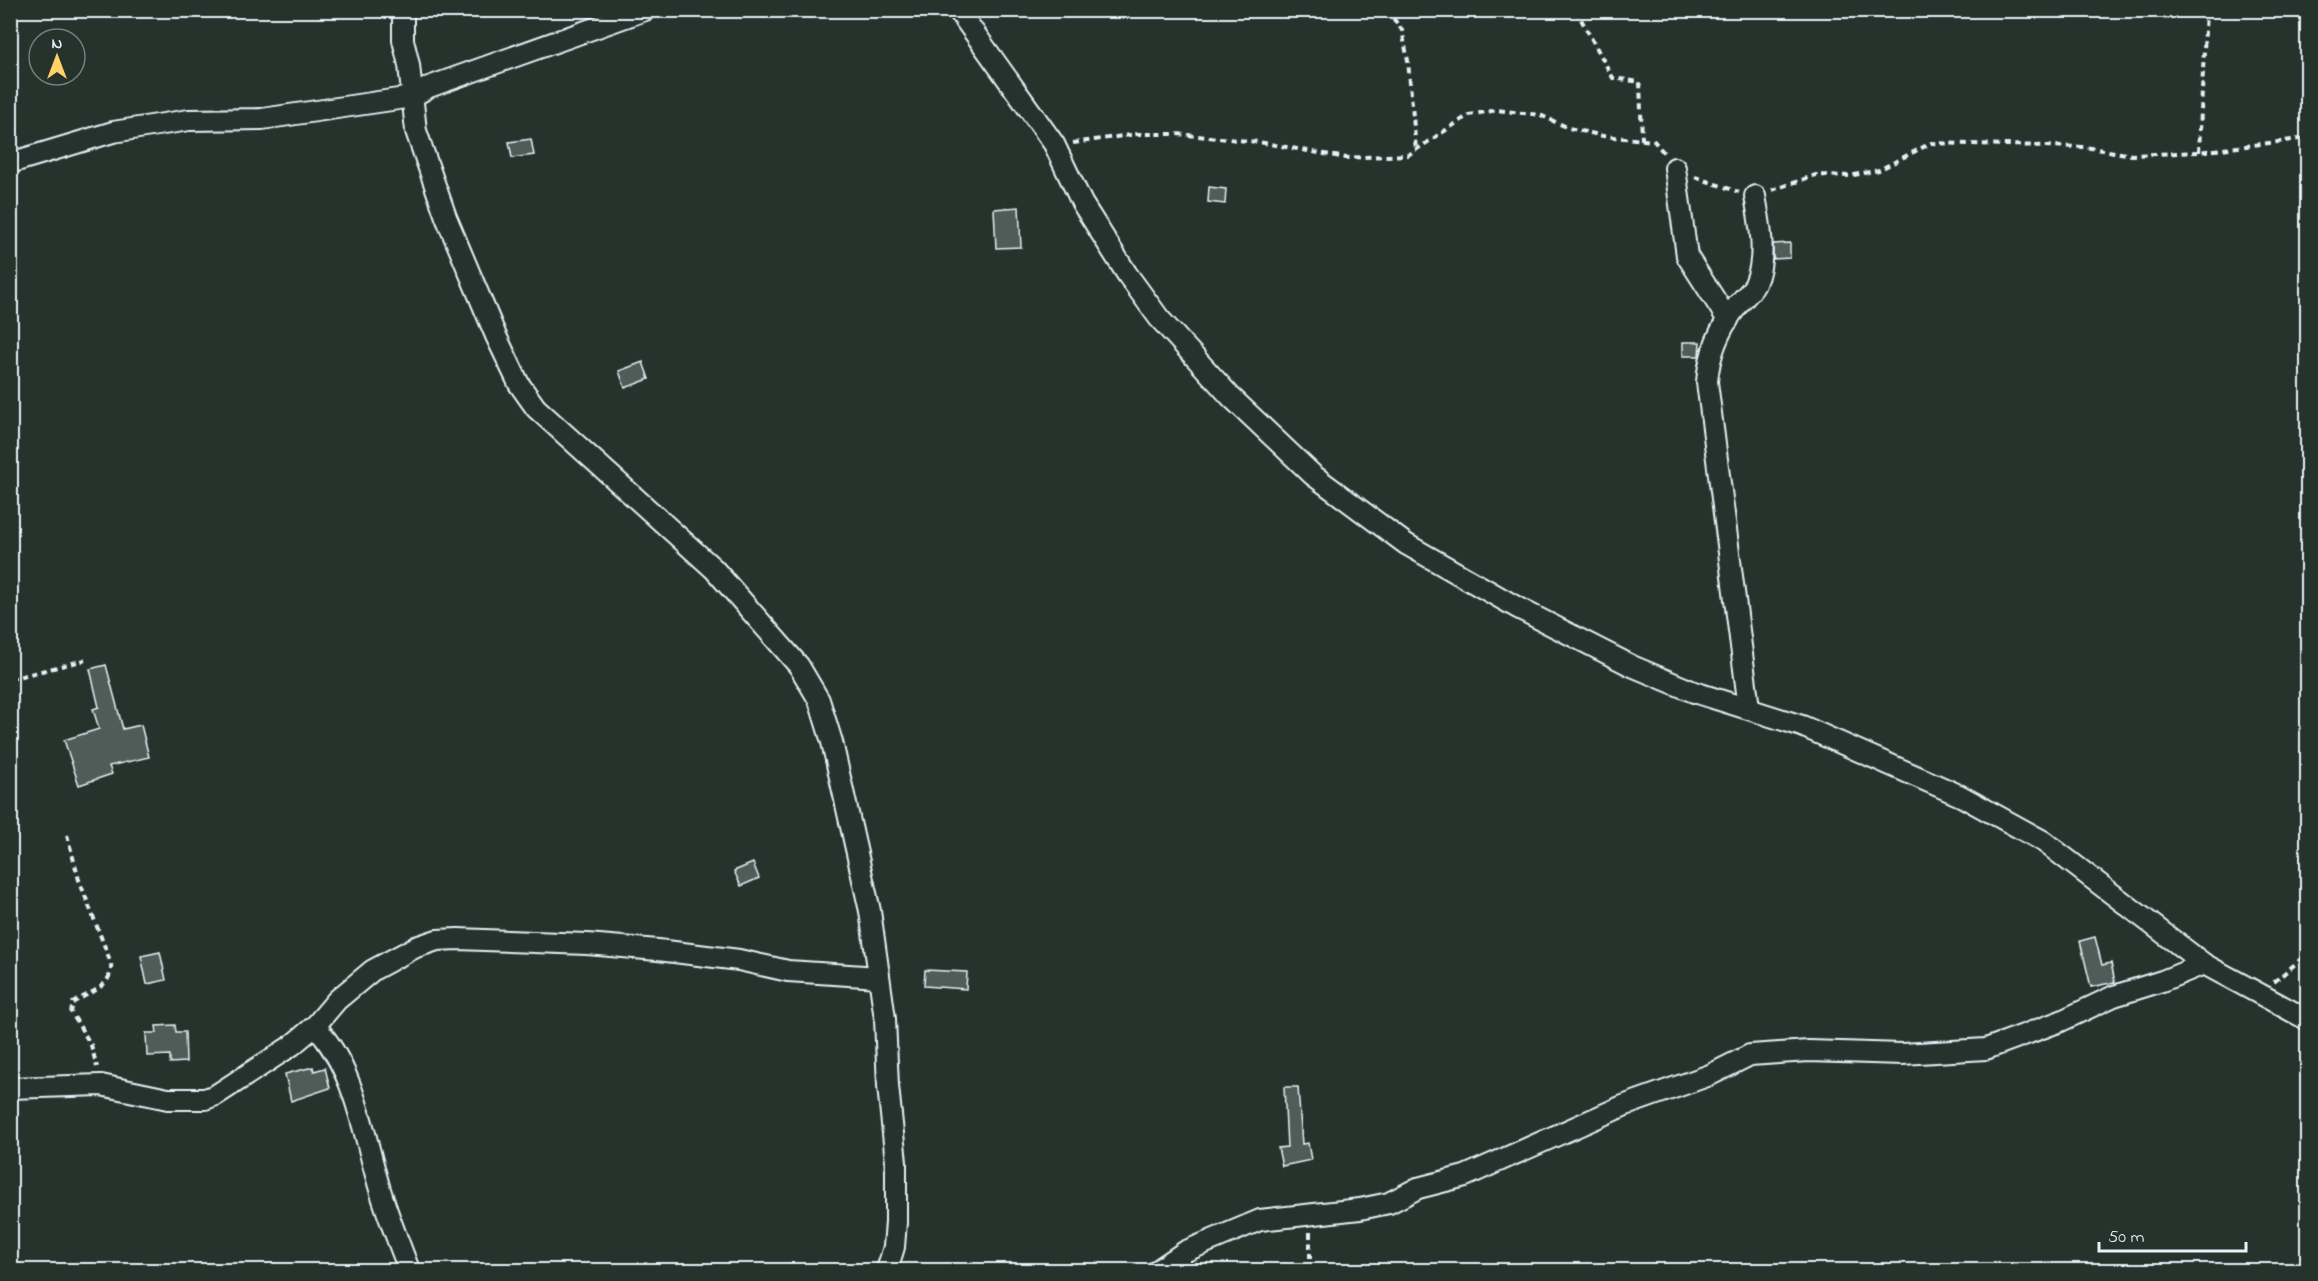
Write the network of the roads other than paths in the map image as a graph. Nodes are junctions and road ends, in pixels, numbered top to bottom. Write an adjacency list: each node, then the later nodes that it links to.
1 (403, 10): 4 (street)
2 (645, 10): 4 (street)
3 (958, 10): 9 (street)
4 (412, 97): 5 (street); 11 (street)
5 (10, 164)
6 (1675, 168): 8 (street)
7 (1755, 196): 8 (street)
8 (1728, 320): 9 (street)
9 (1749, 708): 10 (street)
10 (2204, 964): 12 (street); 17 (street)
11 (879, 977): 13 (street); 16 (street)
12 (2307, 1020)
13 (315, 1026): 14 (street); 15 (street)
14 (10, 1088)
15 (409, 1270)
16 (887, 1270)
17 (1158, 1270)

